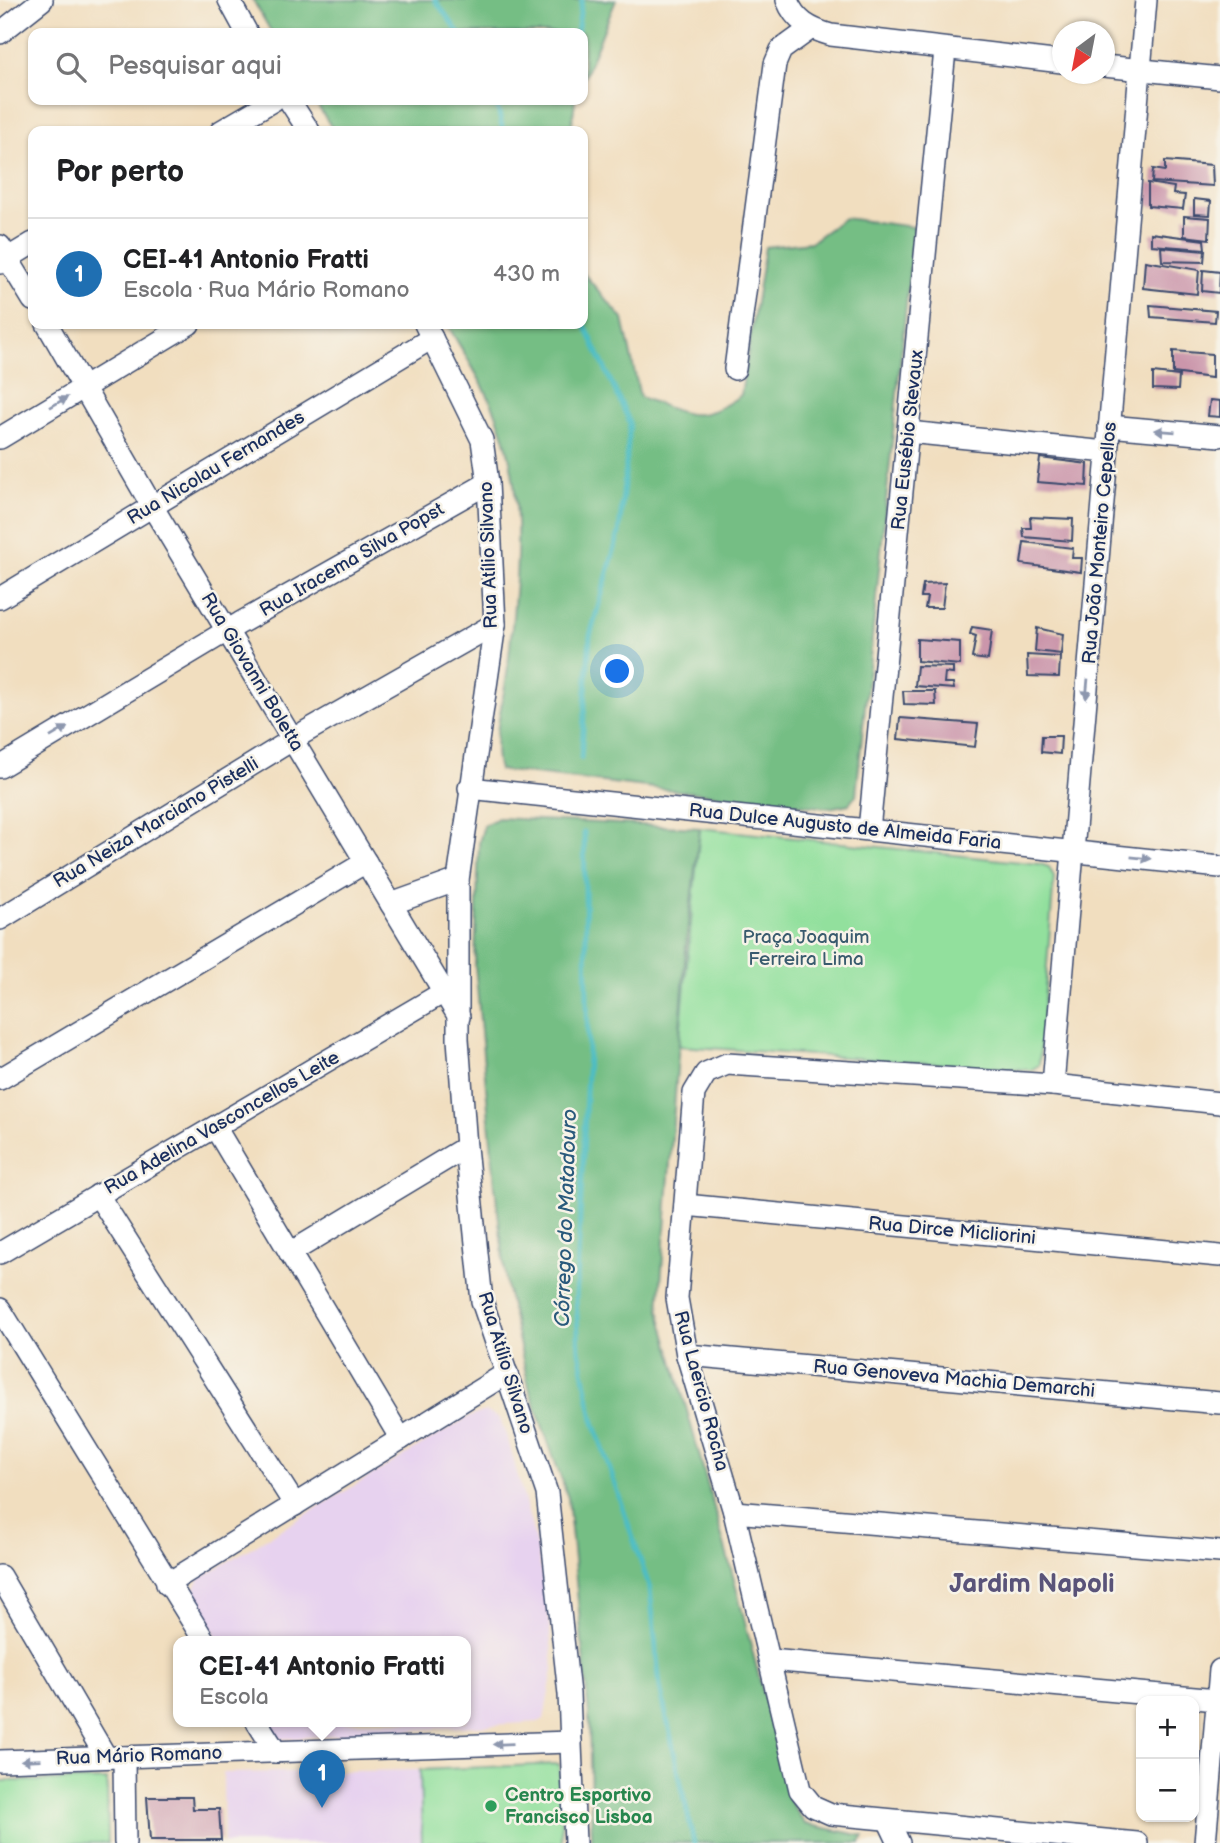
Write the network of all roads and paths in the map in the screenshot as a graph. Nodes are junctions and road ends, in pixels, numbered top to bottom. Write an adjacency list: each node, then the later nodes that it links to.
1 (42, 0): 7 (street)
2 (229, 0): 5 (street)
3 (787, 0): 6 (street)
4 (1146, 0): 11 (street, Rua João Monteiro Cepellos)
5 (244, 28)
6 (810, 29): 8 (street); 23 (street)
7 (0, 33)
8 (946, 50): 9 (street); 26 (street, Rua Eusébio Stevaux)
9 (1052, 61)
10 (1115, 67): 11 (street)
11 (1140, 70): 12 (street); 25 (street, Rua João Monteiro Cepellos)
12 (1220, 78)
13 (265, 105): 15 (street)
14 (292, 105): 16 (street)
15 (230, 126)
16 (306, 126)
17 (28, 245): 18 (street)
18 (3, 256): 19 (street)
19 (28, 293)
20 (50, 329): 24 (street, Rua Giovanni Boletta)
21 (181, 329): 24 (street)
22 (429, 331): 30 (street, Rua Atílio Silvano); 31 (street, Rua Nicolau Fernandes)
23 (734, 369)
24 (85, 386): 28 (street, one-way to 24); 31 (street, Rua Giovanni Boletta)
25 (1110, 426): 27 (street, one-way to 25); 29 (street, Rua João Monteiro Cepellos)
26 (908, 432): 29 (street); 38 (street, Rua Eusébio Stevaux)
27 (1220, 436)
28 (0, 438)
29 (1107, 452): 39 (street, Rua João Monteiro Cepellos, one-way to 39)
30 (488, 483): 33 (street, Rua Atílio Silvano); 34 (street, Rua Iracema Silva Popst)
31 (152, 506): 32 (street, Rua Nicolau Fernandes); 34 (street, Rua Giovanni Boletta)
32 (0, 598)
33 (495, 624): 35 (street, Rua Neiza Marciano Pistelli); 37 (street, Rua Atílio Silvano)
34 (228, 631): 35 (street, Rua Giovanni Boletta); 36 (street, Rua Iracema Silva Popst, one-way to 34)
35 (293, 740): 40 (street, Rua Giovanni Boletta); 44 (street, Rua Neiza Marciano Pistelli)
36 (0, 767)
37 (469, 788): 38 (street, Rua Dulce Augusto de Almeida Faria); 42 (street, Rua Atílio Silvano)
38 (869, 830): 39 (street, Rua Dulce Augusto de Almeida Faria)
39 (1073, 851): 41 (street, Rua Dulce Augusto de Almeida Faria, one-way to 41); 48 (street, Rua João Monteiro Cepellos)
40 (366, 862): 43 (street, Rua Giovanni Boletta); 47 (street)
41 (1220, 867)
42 (458, 880): 43 (street); 46 (street, Rua Atílio Silvano)
43 (391, 904): 45 (street, Rua Giovanni Boletta)
44 (0, 919)
45 (444, 992): 46 (street, Rua Giovanni Boletta); 50 (street, Rua Adelina Vasconcellos Leite)
46 (460, 1019): 51 (street, Rua Atílio Silvano)
47 (0, 1079)
48 (1053, 1085): 49 (street, Rua Laercio Rocha); 53 (street, Rua Laercio Rocha)
49 (1220, 1103)
50 (215, 1127): 52 (street, Rua Adelina Vasconcellos Leite); 55 (street)
51 (466, 1147): 55 (street); 59 (street, Rua Atílio Silvano)
52 (98, 1195): 54 (street, Rua Adelina Vasconcellos Leite); 62 (street)
53 (685, 1205): 56 (street, Rua Dirce Micliorini); 58 (street, Rua Laercio Rocha)
54 (0, 1253)
55 (290, 1253): 61 (street)
56 (1220, 1256)
57 (0, 1309): 66 (street)
58 (687, 1355): 60 (street, Rua Genoveva Machia Demarchi); 63 (street, Rua Laercio Rocha)
59 (507, 1373): 61 (street); 72 (street, Rua Atílio Silvano)
60 (1220, 1403)
61 (401, 1439): 62 (street)
62 (295, 1505): 66 (street)
63 (734, 1512): 64 (street); 68 (street, Rua Laercio Rocha)
64 (1220, 1552)
65 (0, 1577): 74 (street)
66 (167, 1584): 67 (street)
67 (201, 1636)
68 (770, 1660): 70 (street); 76 (street, Rua Laercio Rocha)
69 (1220, 1670): 70 (street)
70 (1217, 1700): 82 (street)
71 (260, 1727): 73 (street)
72 (571, 1742): 73 (street, Rua Mário Romano, one-way to 73); 79 (street, Rua Atílio Silvano)
73 (276, 1752): 74 (street, Rua Mário Romano)
74 (115, 1757): 75 (street, Rua Mário Romano, one-way to 75); 78 (street)
75 (0, 1761)
76 (889, 1822): 77 (street, Rua Laercio Rocha); 80 (street)
77 (922, 1834): 81 (street, Rua Laercio Rocha)
78 (125, 1843)
79 (575, 1843)
80 (899, 1843)
81 (1137, 1843)
82 (1205, 1843)

